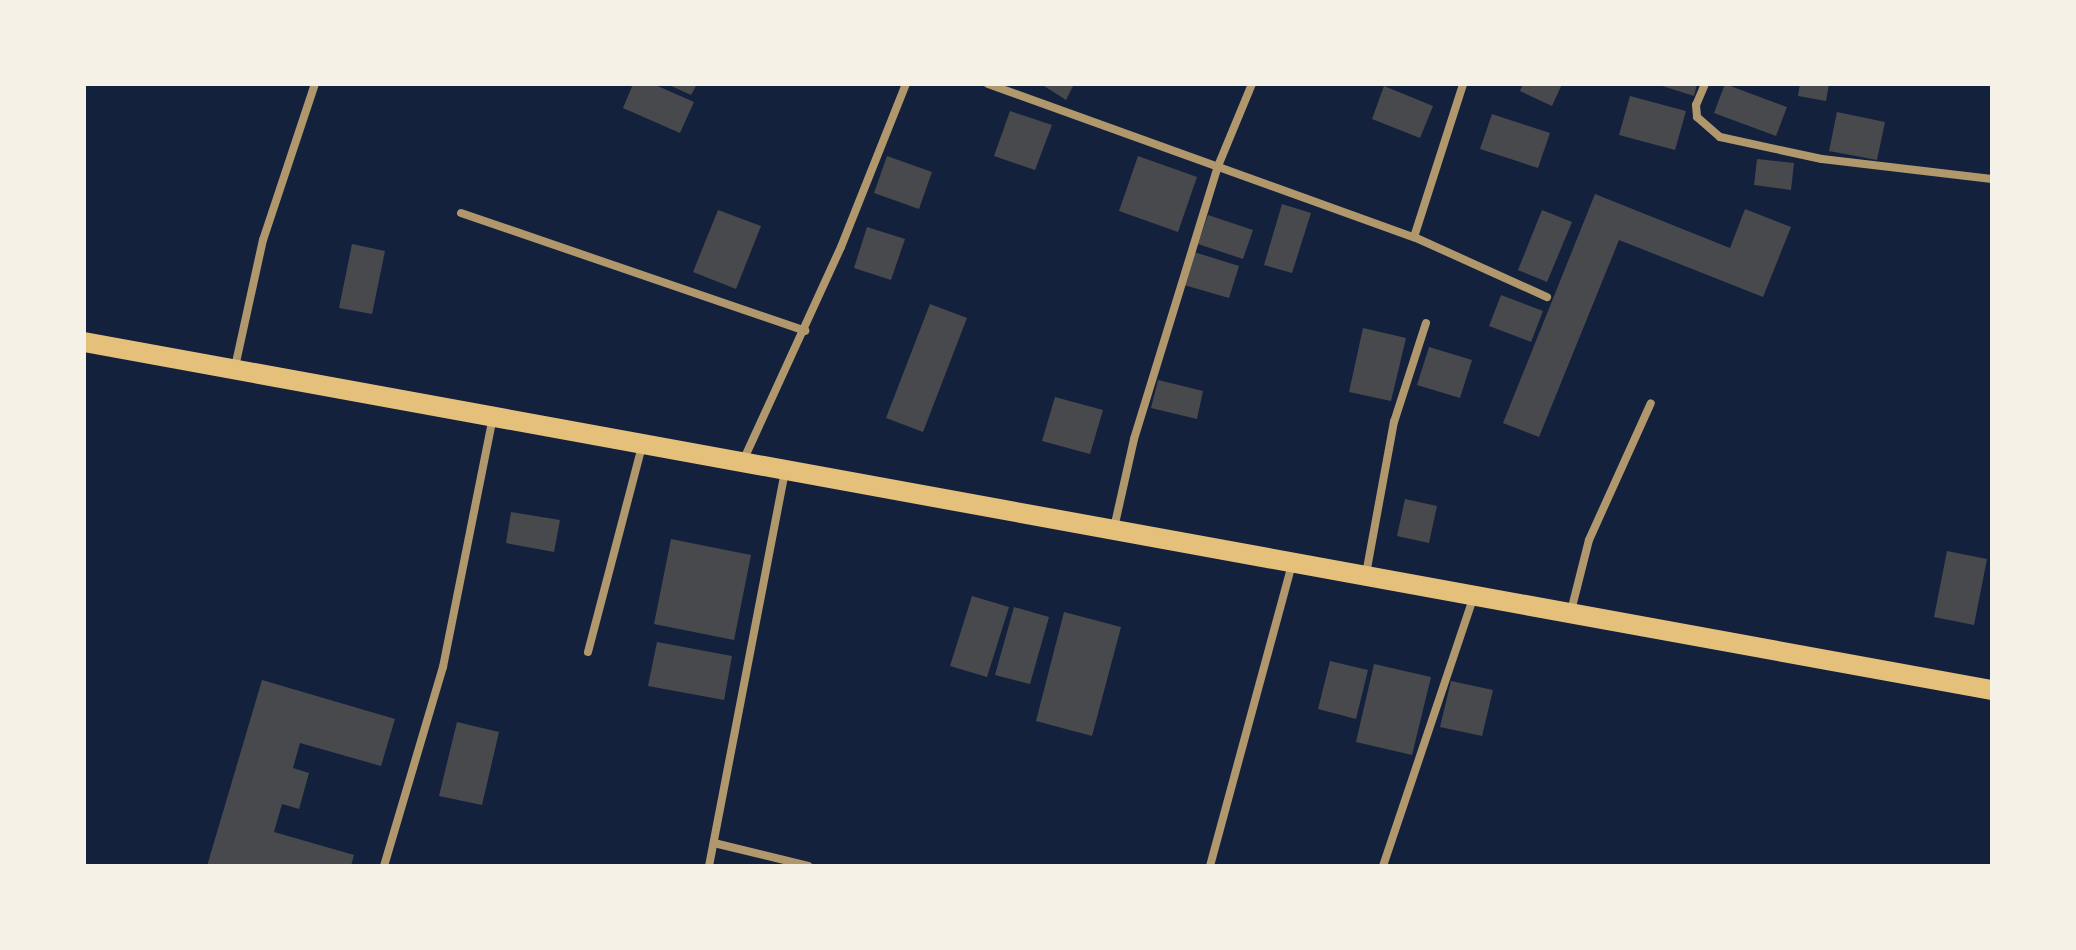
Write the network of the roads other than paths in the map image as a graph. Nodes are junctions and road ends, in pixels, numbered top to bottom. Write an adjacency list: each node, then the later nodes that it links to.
1 (315, 84): 15 (street)
2 (988, 84): 7 (street)
3 (1252, 84): 7 (street)
4 (1463, 84): 10 (street)
5 (1705, 84): 8 (street)
6 (903, 85): 13 (street)
7 (1218, 166): 10 (street); 21 (street)
8 (1992, 179)
9 (461, 213): 13 (street)
10 (1414, 237): 11 (street)
11 (1547, 297)
12 (1426, 323): 23 (street)
13 (805, 331): 19 (street)
14 (84, 342): 15 (main road)
15 (235, 367): 17 (main road)
16 (1651, 403): 25 (street)
17 (493, 415): 18 (main road); 29 (street)
18 (643, 443): 19 (main road); 26 (street)
19 (743, 461): 20 (main road)
20 (786, 467): 21 (main road); 28 (street)
21 (1114, 528): 22 (main road)
22 (1292, 564): 23 (main road); 32 (street)
23 (1366, 574): 24 (main road)
24 (1473, 599): 25 (main road); 33 (street)
25 (1569, 617): 27 (main road)
26 (588, 652)
27 (1992, 690)
28 (714, 843): 30 (street); 31 (street)
29 (384, 866)
30 (709, 866)
31 (808, 866)
32 (1210, 866)
33 (1383, 866)

